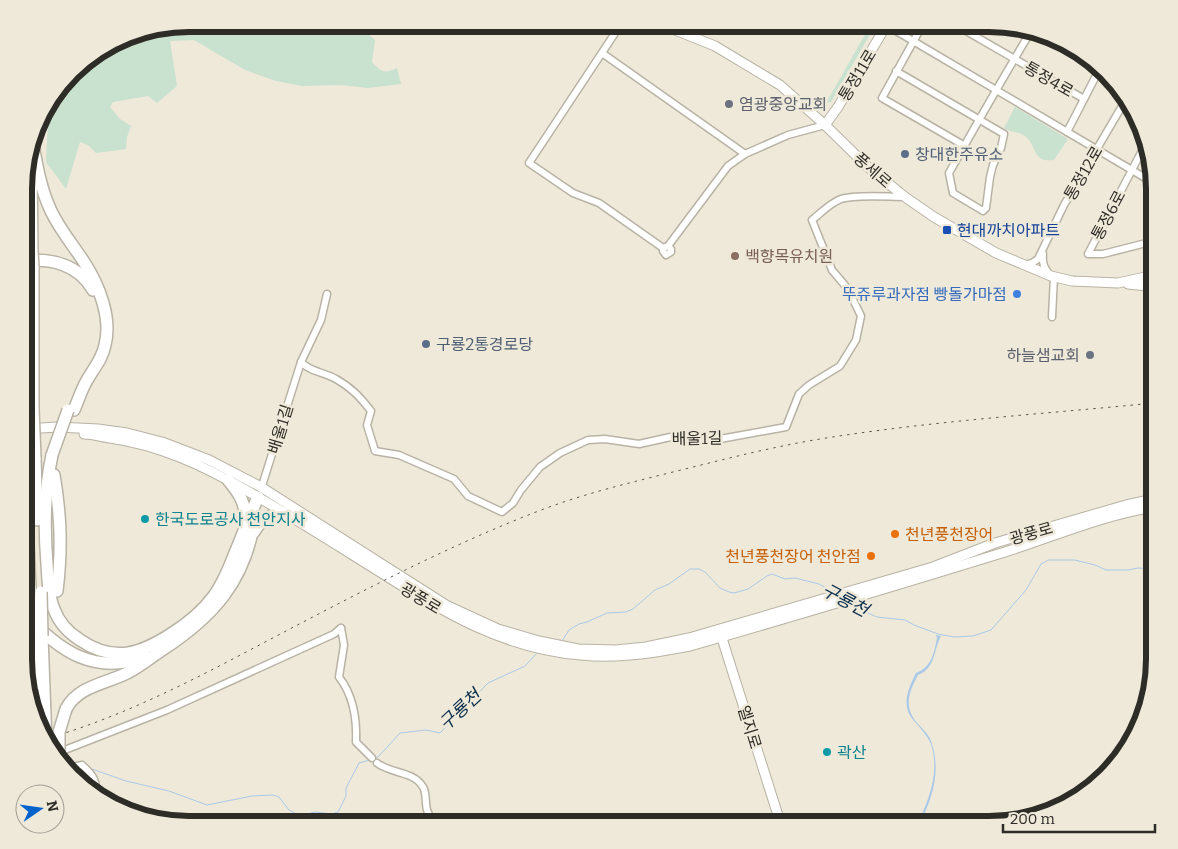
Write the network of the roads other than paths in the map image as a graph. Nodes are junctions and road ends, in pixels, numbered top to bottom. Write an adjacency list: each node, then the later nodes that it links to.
1 (615, 33): 9 (street)
2 (682, 33): 17 (main road, 풍세로)
3 (882, 33): 17 (main road, 통정11로)
4 (900, 33): 8 (street, 통정6로)
5 (918, 33): 8 (street)
6 (969, 33): 10 (street)
7 (1027, 38): 10 (street, 통정4로)
8 (913, 41): 11 (street); 13 (street, 통정6로)
9 (602, 53): 22 (street); 22 (street)
10 (1014, 60): 13 (street, 통정4로); 14 (street, 통정4로)
11 (896, 71): 16 (street); 19 (street)
12 (1095, 74): 14 (street)
13 (997, 89): 16 (street); 18 (street, 통정6로)
14 (1084, 99): 18 (street)
15 (1121, 107): 20 (street, 통정12로)
16 (980, 119): 19 (street); 19 (street)
17 (825, 125): 22 (street); 26 (main road, 풍세로)
18 (1067, 132): 20 (street, 통정6로)
19 (965, 146)
20 (1096, 149): 24 (street, 통정6로); 28 (street, 통정12로)
21 (1141, 153): 24 (street)
22 (744, 154)
23 (36, 159): 38 (highway)
24 (1132, 170): 25 (street, 통정6로); 27 (street, 통정6로)
25 (1145, 176)
26 (905, 197): 30 (main road, 풍세로); 40 (street, 배울1길)
27 (1145, 243)
28 (1045, 246): 30 (street); 32 (street)
29 (32, 260): 38 (highway)
30 (1022, 265): 32 (main road, 풍세로)
31 (1145, 271): 34 (main road, 풍세로)
32 (1052, 276): 34 (main road, 풍세로); 39 (street)
33 (1145, 277): 35 (main road, 풍세로)
34 (1104, 282): 35 (main road, 풍세로)
35 (1118, 283): 36 (main road)
36 (1145, 286)
37 (327, 294): 40 (street, 배울1길)
38 (106, 316): 44 (highway)
39 (1052, 317)
40 (301, 362): 46 (street, 배울1길)
41 (32, 379): 53 (highway, bridge)
42 (32, 429): 46 (main road, 광풍로)
43 (33, 434): 45 (main road, 광풍로)
44 (55, 455): 57 (highway); 57 (highway)
45 (228, 480): 46 (main road, 광풍로); 50 (highway)
46 (260, 492): 49 (main road, 광풍로); 50 (highway); 51 (highway); 56 (main road, 광풍로)
47 (1145, 501): 54 (main road, 광풍로)
48 (1145, 509): 54 (main road, 광풍로)
49 (285, 514): 51 (highway); 56 (main road, 광풍로)
50 (246, 527): 57 (highway)
51 (249, 543): 58 (highway)
52 (33, 555): 53 (highway)
53 (36, 590): 59 (highway, bridge)
54 (855, 593): 56 (main road, 광풍로)
55 (33, 622): 58 (highway)
56 (721, 633): 67 (main road, 엘지로)
57 (83, 642)
58 (160, 651): 60 (highway, bridge)
59 (35, 685)
60 (59, 746)
61 (62, 751): 62 (street)
62 (372, 758)
63 (378, 763): 66 (street)
64 (75, 767): 65 (street)
65 (96, 785)
66 (430, 816)
67 (778, 816)

